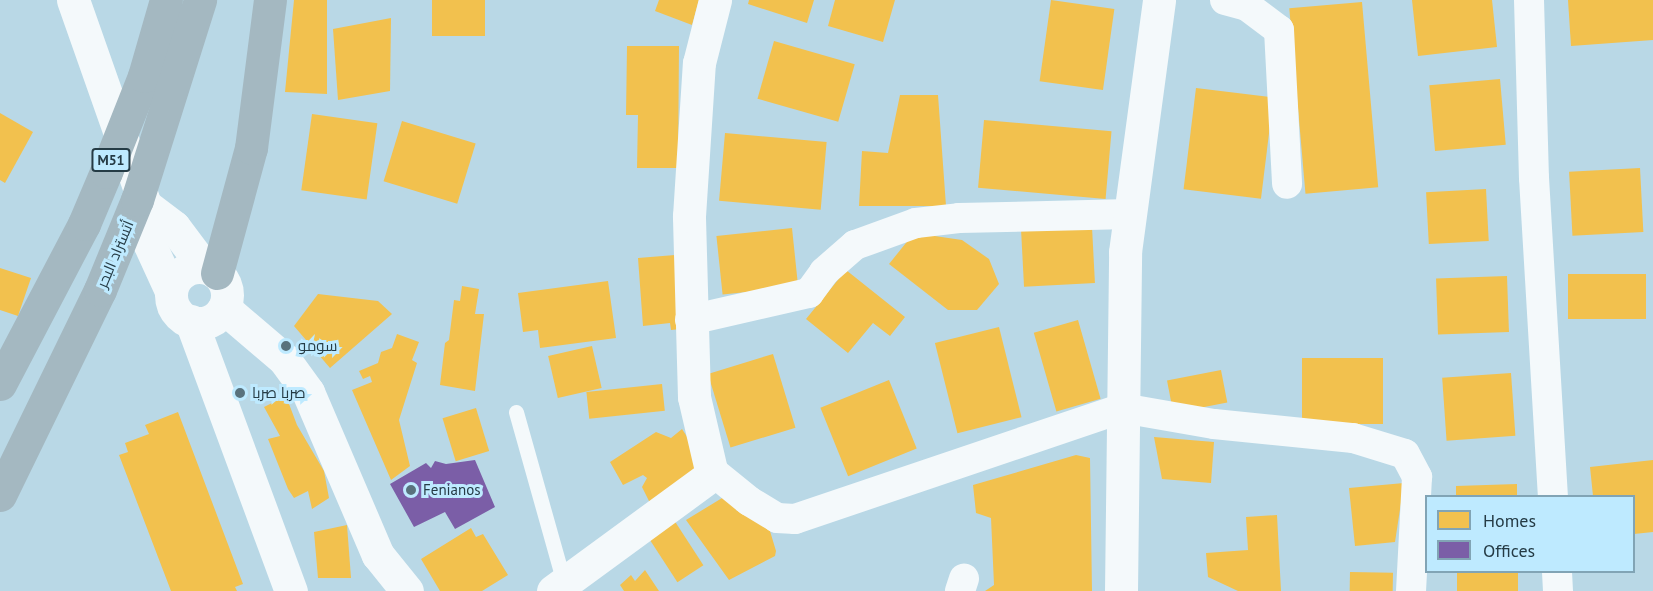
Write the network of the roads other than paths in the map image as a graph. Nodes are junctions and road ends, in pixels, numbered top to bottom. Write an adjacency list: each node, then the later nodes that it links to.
1 (73, 0): 10 (street)
2 (166, 0): 17 (highway, M51)
3 (200, 0): 21 (highway, أتستراد البحر / M51)
4 (270, 0): 12 (highway)
5 (715, 0): 15 (street)
6 (1159, 0): 11 (street)
7 (1225, 0): 9 (street)
8 (1529, 0): 22 (street)
9 (1287, 184)
10 (145, 205): 12 (street); 13 (street)
11 (1130, 214): 15 (street); 18 (street)
12 (210, 270): 13 (street); 14 (street)
13 (171, 291): 16 (street)
14 (224, 308): 16 (street); 26 (street)
15 (690, 320): 20 (street)
16 (191, 321): 25 (street)
17 (0, 384)
18 (1122, 408): 20 (street); 27 (street); 28 (street)
19 (516, 412): 24 (lane)
20 (711, 470): 24 (street)
21 (0, 495)
22 (1553, 495)
23 (1557, 573): 29 (street)
24 (559, 587)
25 (291, 591)
26 (407, 591)
27 (1121, 591)
28 (1411, 591)
29 (1558, 591)

